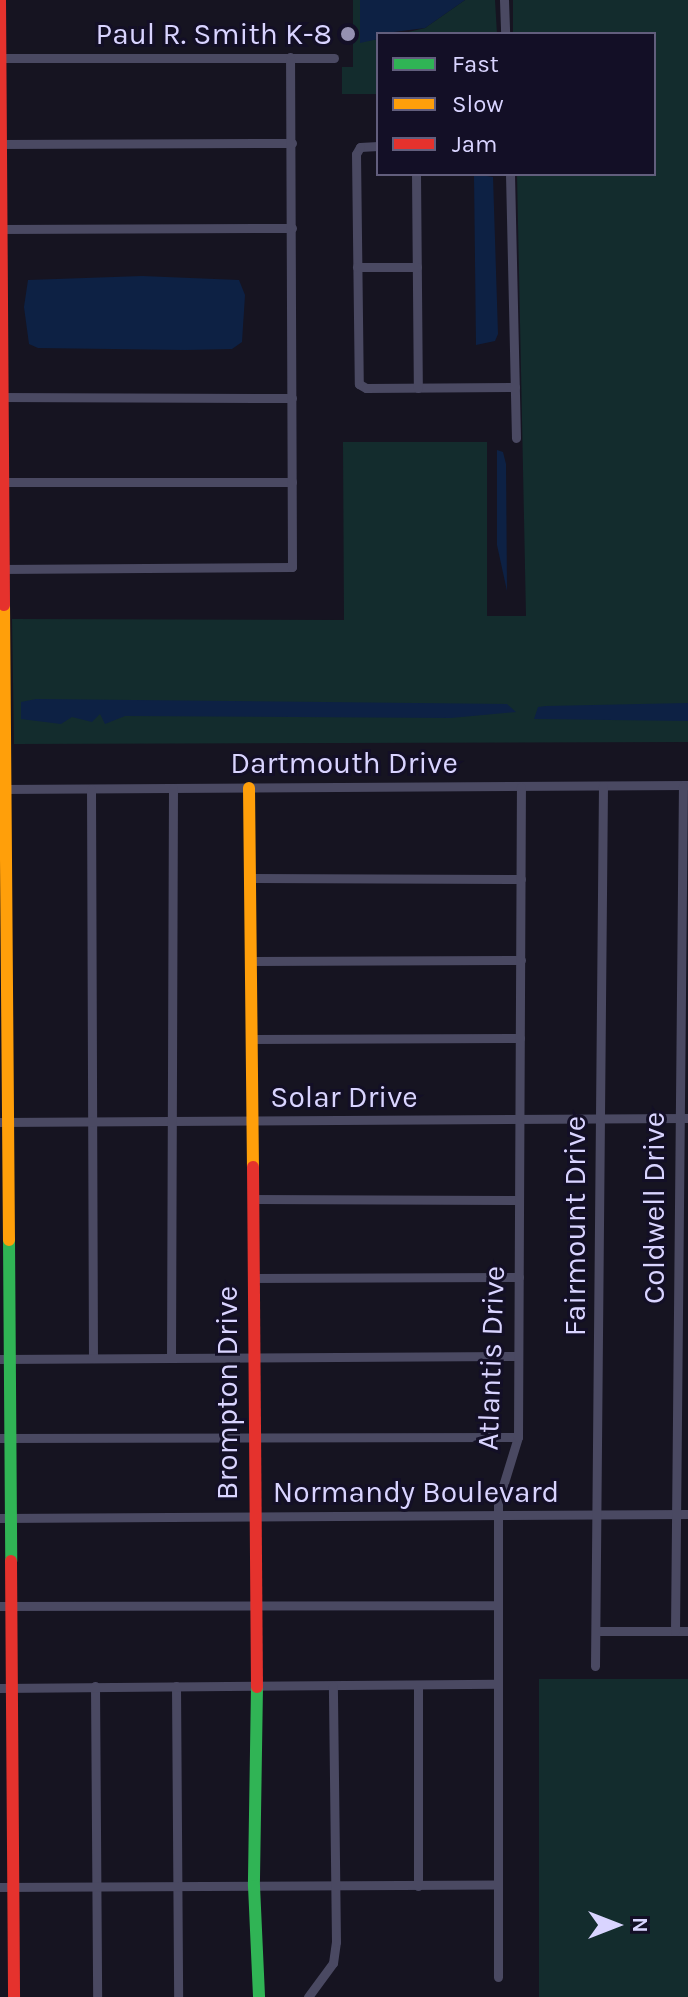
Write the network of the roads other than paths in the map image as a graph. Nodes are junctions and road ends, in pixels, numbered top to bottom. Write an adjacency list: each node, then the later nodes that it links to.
1 (0, 0): 5 (street)
2 (504, 0): 3 (street)
3 (505, 32)
4 (290, 57): 5 (street); 6 (street); 7 (street)
5 (0, 58): 8 (street)
6 (334, 58)
7 (292, 143): 8 (street); 12 (street)
8 (0, 144): 13 (street)
9 (376, 147): 14 (street)
10 (416, 176): 15 (street)
11 (510, 176): 16 (street)
12 (292, 228): 13 (street); 19 (street)
13 (1, 229): 18 (street)
14 (357, 267): 15 (street); 17 (street)
15 (417, 267): 17 (street)
16 (515, 387): 17 (street); 20 (street)
17 (418, 388)
18 (2, 397): 19 (street); 21 (street)
19 (292, 398): 22 (street)
20 (516, 438)
21 (5, 482): 22 (street); 23 (street)
22 (292, 482): 23 (street)
23 (2, 569): 29 (street)
24 (603, 786): 25 (street, Dartmouth Drive); 26 (street, Dartmouth Drive); 37 (street, Fairmount Drive)
25 (685, 786): 38 (street, Coldwell Drive)
26 (521, 787): 28 (street, Dartmouth Drive); 32 (street, Atlantis Drive)
27 (173, 788): 28 (street, Dartmouth Drive); 30 (street, Dartmouth Drive); 41 (street)
28 (249, 788): 31 (street, Brompton Drive)
29 (2, 789): 30 (street, Dartmouth Drive); 40 (street)
30 (91, 789): 43 (street)
31 (249, 878): 32 (street); 34 (street, Brompton Drive)
32 (521, 879): 33 (street, Atlantis Drive)
33 (521, 960): 34 (street); 35 (street, Atlantis Drive)
34 (250, 961): 36 (street, Brompton Drive)
35 (520, 1038): 36 (street); 39 (street, Atlantis Drive)
36 (250, 1039): 42 (street, Brompton Drive)
37 (599, 1118): 38 (street, Solar Drive); 39 (street, Solar Drive); 58 (street, Fairmount Drive)
38 (683, 1118): 56 (street, Coldwell Drive)
39 (520, 1120): 42 (street, Solar Drive); 45 (street, Atlantis Drive)
40 (4, 1122): 43 (street, Solar Drive); 52 (street)
41 (171, 1122): 42 (street, Solar Drive); 43 (street, Solar Drive); 50 (street)
42 (251, 1122): 44 (street, Brompton Drive)
43 (93, 1123): 49 (street)
44 (252, 1199): 45 (street); 47 (street, Brompton Drive)
45 (519, 1200): 46 (street, Atlantis Drive)
46 (519, 1277): 47 (street); 48 (street, Atlantis Drive)
47 (252, 1278): 51 (street, Brompton Drive)
48 (518, 1356): 51 (street); 53 (street, Atlantis Drive)
49 (93, 1358): 50 (street); 52 (street)
50 (171, 1358): 51 (street)
51 (253, 1358): 55 (street, Brompton Drive)
52 (5, 1359): 54 (street)
53 (518, 1437): 55 (street); 60 (street, Atlantis Drive)
54 (5, 1438): 55 (street); 61 (street)
55 (253, 1438): 59 (street, Brompton Drive)
56 (675, 1514): 57 (street, Normandy Boulevard); 58 (street, Normandy Boulevard); 66 (street, Coldwell Drive)
57 (688, 1514)
58 (597, 1515): 60 (street, Normandy Boulevard); 65 (street, Fairmount Drive)
59 (253, 1517): 60 (street, Normandy Boulevard); 61 (street, Normandy Boulevard); 62 (street, Brompton Drive)
60 (499, 1517): 63 (street, Atlantis Drive)
61 (5, 1518): 64 (street)
62 (258, 1605): 63 (street); 64 (street); 73 (street, Brompton Drive)
63 (498, 1605): 69 (street, Atlantis Drive)
64 (6, 1606): 75 (street)
65 (596, 1631): 66 (street); 68 (street, Fairmount Drive)
66 (675, 1631): 67 (street)
67 (688, 1631)
68 (595, 1666)
69 (498, 1684): 70 (street); 76 (street, Atlantis Drive)
70 (418, 1685): 74 (street); 80 (street)
71 (95, 1686): 72 (street); 75 (street); 77 (street)
72 (176, 1686): 73 (street); 82 (street)
73 (258, 1686): 74 (street); 78 (street, Brompton Drive)
74 (333, 1686): 79 (street)
75 (6, 1688): 81 (street)
76 (498, 1884): 80 (street); 83 (street, Atlantis Drive)
77 (96, 1886): 81 (street); 82 (street); 85 (street)
78 (254, 1886): 79 (street); 82 (street); 87 (street, Brompton Drive)
79 (335, 1886): 80 (street); 88 (street)
80 (418, 1886)
81 (7, 1887): 84 (street)
82 (176, 1887): 86 (street)
83 (498, 1977)
84 (14, 1997)
85 (97, 1997)
86 (178, 1997)
87 (259, 1997)
88 (308, 1997)

